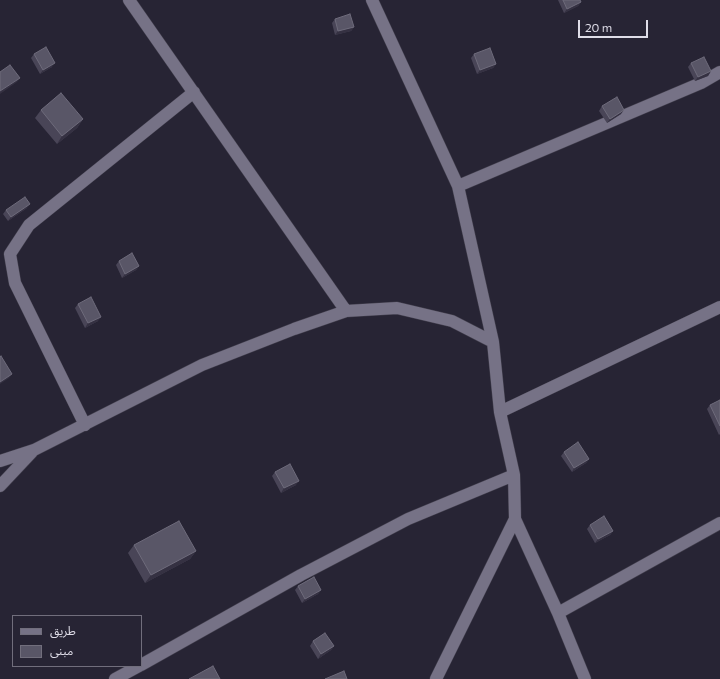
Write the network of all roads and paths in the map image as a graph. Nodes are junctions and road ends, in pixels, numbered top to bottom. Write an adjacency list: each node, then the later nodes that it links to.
1 (129, 0): 4 (street)
2 (372, 0): 5 (street)
3 (720, 72): 5 (street)
4 (194, 92): 7 (street); 10 (street)
5 (458, 186): 8 (street)
6 (720, 307): 9 (street)
7 (346, 311): 8 (street); 10 (street)
8 (493, 342): 9 (street)
9 (500, 412): 13 (street)
10 (85, 425): 11 (street)
11 (34, 450): 12 (street); 14 (street)
12 (0, 461)
13 (514, 475): 15 (street); 18 (street)
14 (0, 486)
15 (515, 519): 17 (street); 21 (street)
16 (720, 523): 17 (street)
17 (558, 613): 22 (street)
18 (142, 664)
19 (136, 667): 20 (street)
20 (115, 679)
21 (436, 679)
22 (585, 679)

